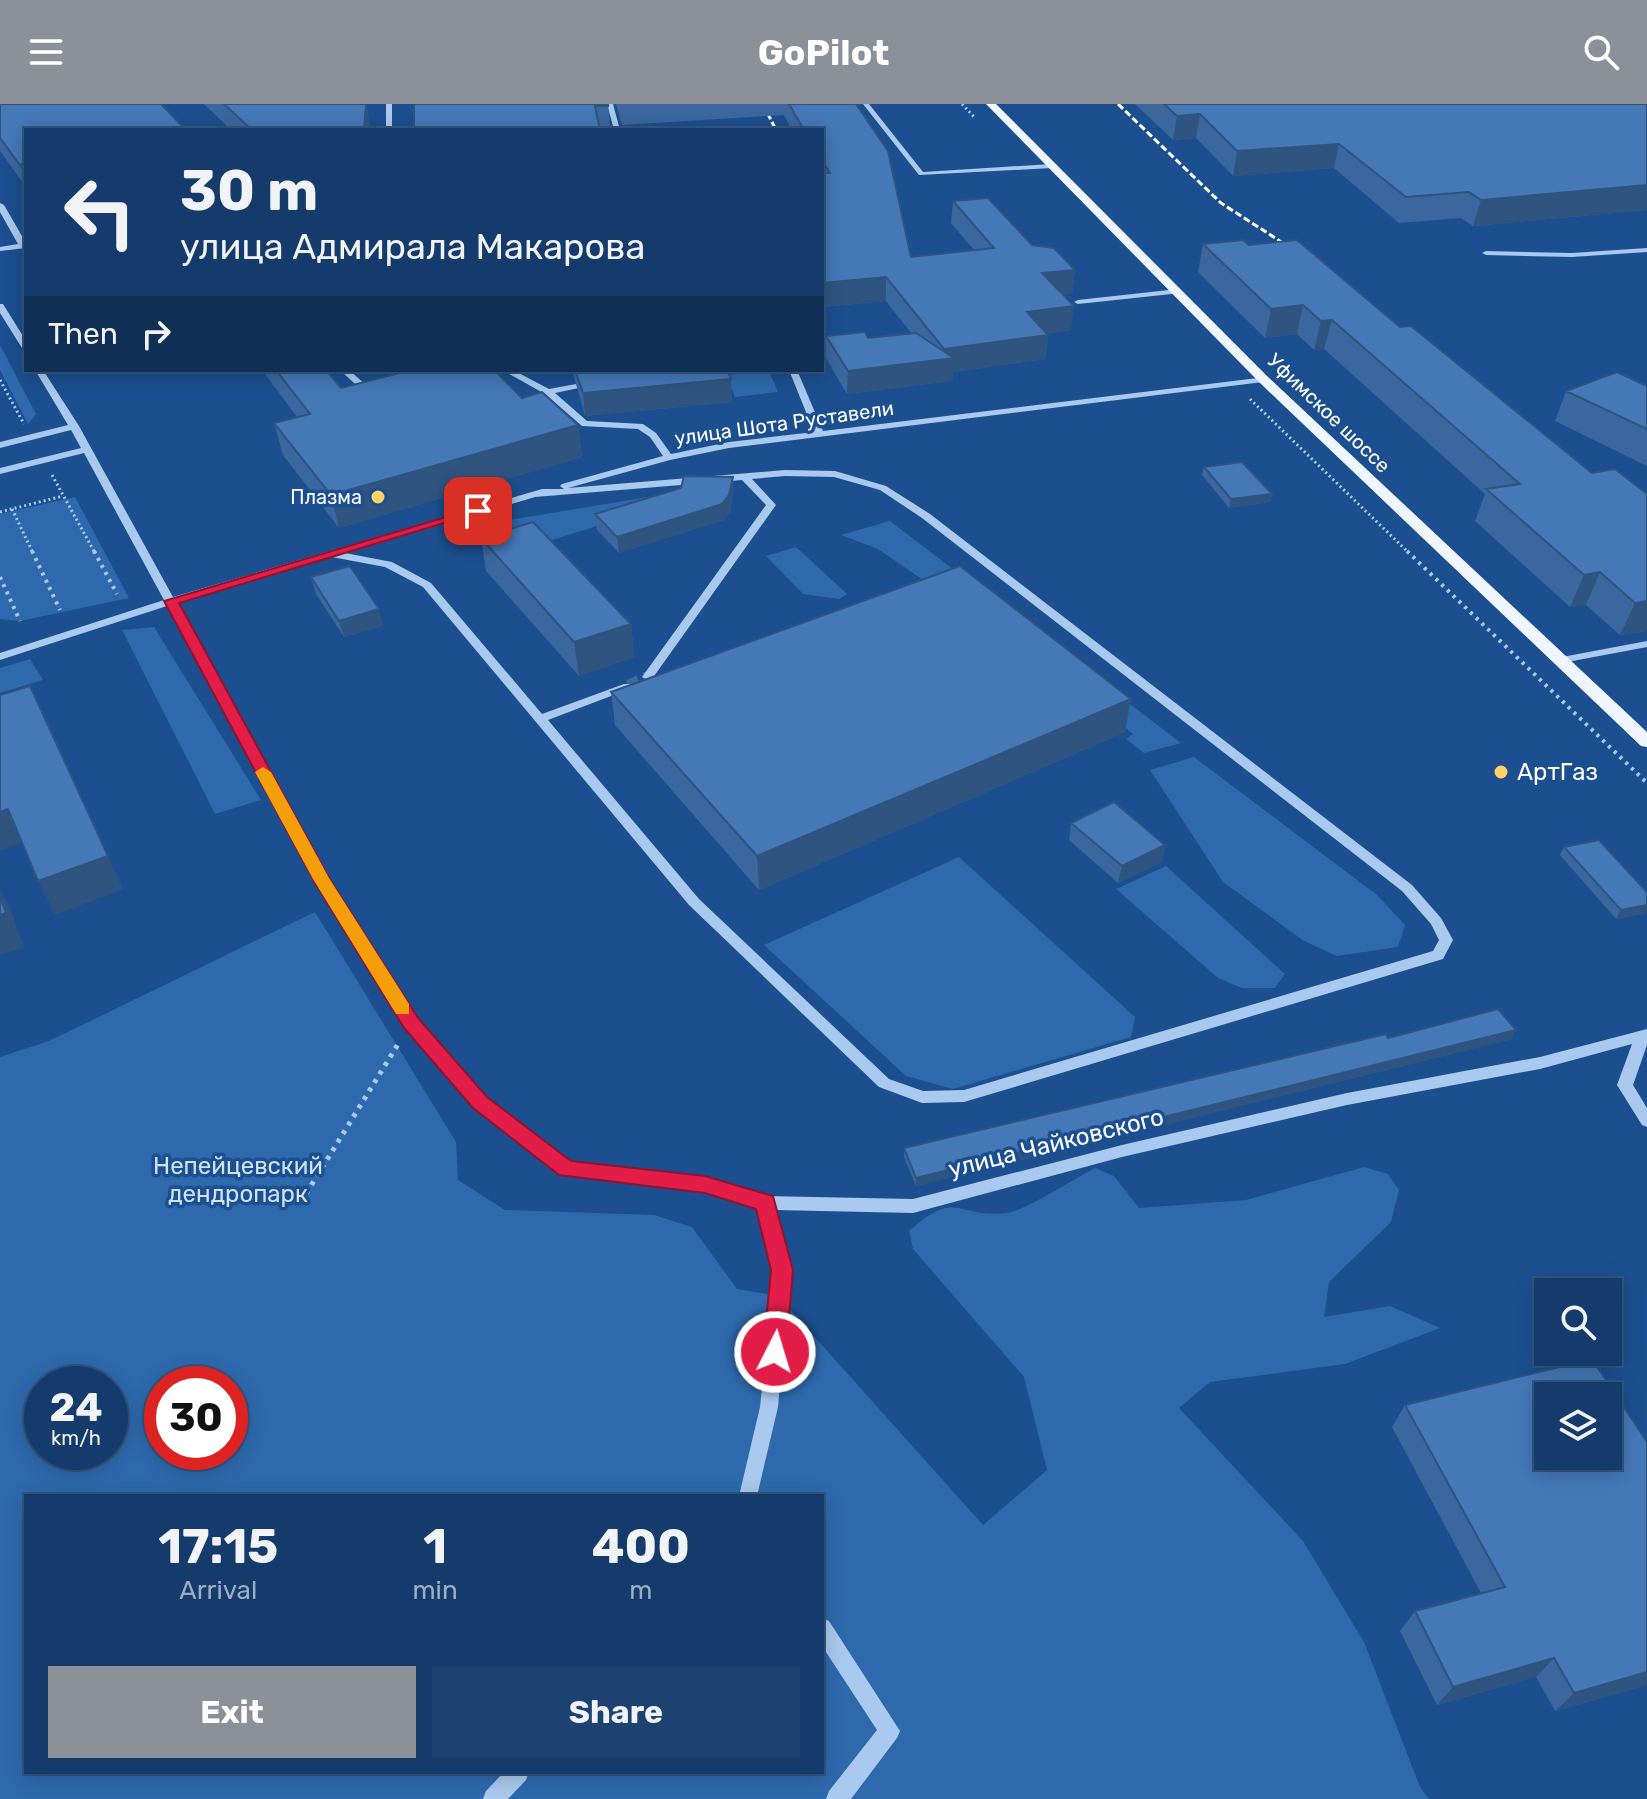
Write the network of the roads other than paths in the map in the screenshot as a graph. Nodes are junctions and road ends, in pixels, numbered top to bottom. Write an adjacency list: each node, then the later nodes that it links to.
1 (389, 104): 5 (street)
2 (610, 104): 6 (street)
3 (866, 104): 7 (street)
4 (991, 104): 7 (main road, Уфимское шоссе)
5 (389, 128)
6 (616, 128)
7 (1052, 166): 14 (main road, Уфимское шоссе)
8 (0, 205): 9 (street)
9 (21, 234): 10 (street)
10 (24, 245): 11 (street)
11 (0, 249)
12 (1647, 250): 13 (street)
13 (1486, 253)
14 (1178, 291): 15 (street); 24 (main road, Уфимское шоссе)
15 (1078, 302)
16 (0, 306): 17 (street)
17 (12, 325): 18 (street); 19 (street)
18 (0, 327)
19 (24, 345)
20 (40, 372): 28 (street, улица Чайковского)
21 (346, 372): 27 (street)
22 (510, 372): 26 (street)
23 (794, 372): 29 (street)
24 (1263, 379): 29 (street, улица Шота Руставели); 40 (main road, Уфимское шоссе)
25 (605, 381): 26 (street)
26 (548, 392): 32 (street)
27 (371, 394)
28 (74, 426): 30 (street); 31 (street, улица Чайковского)
29 (820, 435): 32 (street, улица Шота Руставели)
30 (0, 445)
31 (87, 449): 33 (street); 37 (street, улица Чайковского)
32 (669, 457): 35 (street, улица Шота Руставели)
33 (0, 471)
34 (744, 476): 35 (street); 41 (street); 43 (street)
35 (535, 494): 36 (street, улица Шота Руставели)
36 (333, 554): 37 (street, улица Шота Руставели); 43 (street)
37 (171, 601): 39 (street, улица Шота Руставели); 47 (street, улица Чайковского)
38 (1647, 644): 40 (street)
39 (0, 657)
40 (1562, 660): 44 (main road, Уфимское шоссе)
41 (648, 677)
42 (628, 686): 43 (street)
43 (540, 719)
44 (1647, 742)
45 (1645, 1035): 46 (street); 47 (street, улица Чайковского)
46 (1647, 1121)
47 (765, 1203): 48 (street)
48 (748, 1494)
49 (824, 1631): 52 (street)
50 (516, 1774): 51 (street)
51 (494, 1799)
52 (837, 1799)

